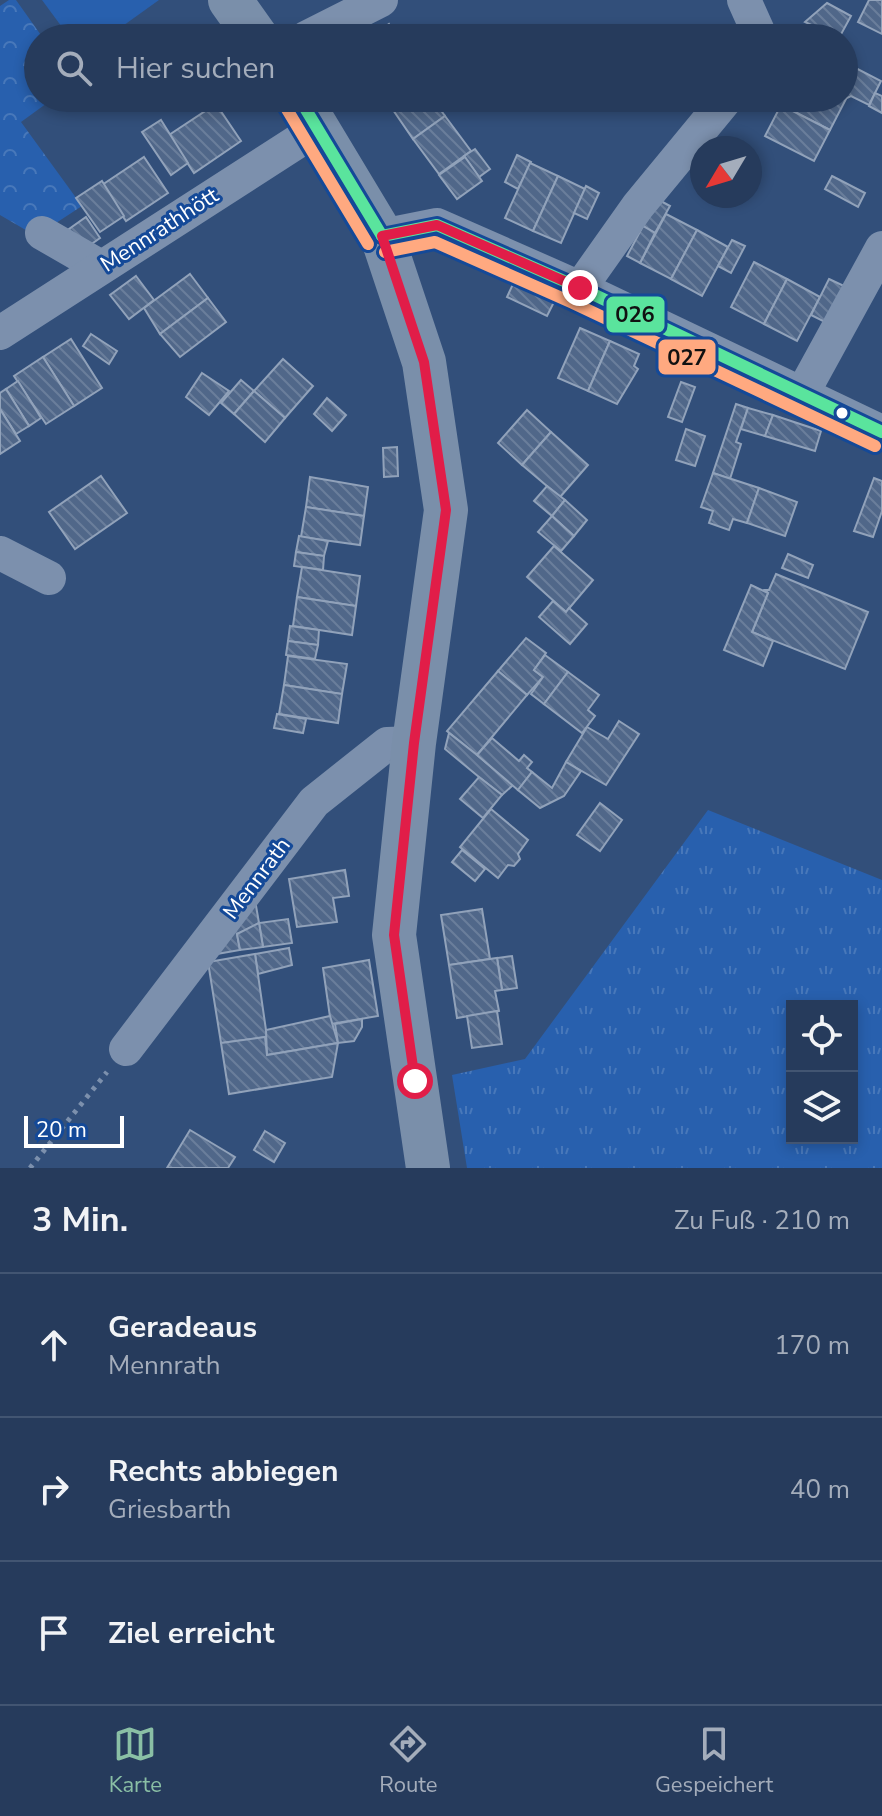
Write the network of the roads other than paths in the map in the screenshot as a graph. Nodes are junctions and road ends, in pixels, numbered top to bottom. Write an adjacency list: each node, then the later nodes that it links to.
1 (230, 0): 4 (main road)
2 (744, 0): 6 (street)
3 (378, 1): 5 (street)
4 (247, 24)
5 (333, 24)
6 (755, 24)
7 (309, 112): 10 (main road); 12 (street, Mennrathhött)
8 (715, 112): 13 (street)
9 (42, 233): 12 (street)
10 (382, 236): 13 (street); 19 (main road)
11 (882, 248): 15 (street)
12 (101, 267): 14 (street, Mennrathhött)
13 (580, 288): 15 (street)
14 (0, 333)
15 (802, 394): 16 (street)
16 (882, 432)
17 (0, 553): 18 (street)
18 (49, 578)
19 (414, 743): 20 (street, Mennrath); 21 (main road)
20 (126, 1049)
21 (428, 1168)

